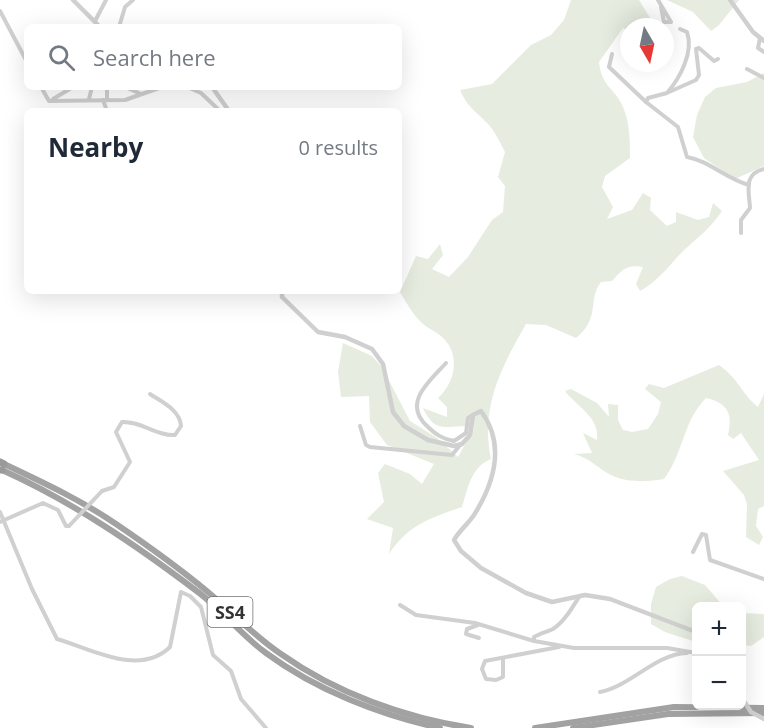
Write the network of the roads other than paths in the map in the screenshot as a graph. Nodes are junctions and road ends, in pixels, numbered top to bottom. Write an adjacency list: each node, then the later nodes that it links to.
1 (74, 0): 8 (street)
2 (106, 0): 8 (street)
3 (133, 0): 10 (street)
4 (658, 0): 6 (street)
5 (730, 0): 12 (street)
6 (661, 7)
7 (0, 11): 15 (street)
8 (95, 21): 9 (street)
9 (98, 24)
10 (120, 24)
11 (680, 29): 27 (street)
12 (762, 40): 13 (street)
13 (764, 52)
14 (612, 54): 32 (street)
15 (24, 56)
16 (718, 59): 27 (street)
17 (747, 69): 18 (street)
18 (764, 78)
19 (43, 90): 31 (street)
20 (68, 90): 31 (street)
21 (91, 90): 29 (street)
22 (107, 90): 30 (street)
23 (132, 90): 28 (street)
24 (153, 90): 28 (street)
25 (194, 90): 34 (street)
26 (214, 90): 35 (street)
27 (668, 92): 32 (street)
28 (142, 94): 30 (street)
29 (89, 99): 30 (street); 31 (street)
30 (105, 100): 33 (street)
31 (49, 101)
32 (646, 102): 37 (street)
33 (106, 108)
34 (217, 108)
35 (226, 108)
36 (764, 169): 37 (street)
37 (749, 184): 38 (street)
38 (741, 233)
39 (282, 294): 44 (street)
40 (446, 363): 42 (street)
41 (150, 394): 47 (street, bridge)
42 (473, 415): 44 (street); 50 (street)
43 (360, 426): 44 (street)
44 (462, 444)
45 (1, 467): 66 (highway, SS4); 67 (highway, SS4)
46 (0, 512): 47 (street)
47 (2, 521): 65 (street)
48 (693, 552): 49 (street)
49 (764, 579)
50 (580, 596): 53 (street); 55 (street)
51 (400, 605): 52 (street)
52 (478, 624): 54 (street); 55 (street)
53 (692, 630)
54 (479, 638)
55 (534, 641): 56 (street)
56 (563, 646): 57 (street); 59 (street)
57 (692, 652)
58 (692, 653): 60 (street)
59 (503, 659): 59 (street)
60 (600, 692)
61 (746, 705): 64 (street, bridge)
62 (764, 708): 68 (highway)
63 (764, 713): 69 (highway)
64 (764, 719)
65 (266, 728)
66 (440, 728)
67 (471, 728)
68 (535, 728)
69 (573, 728)

